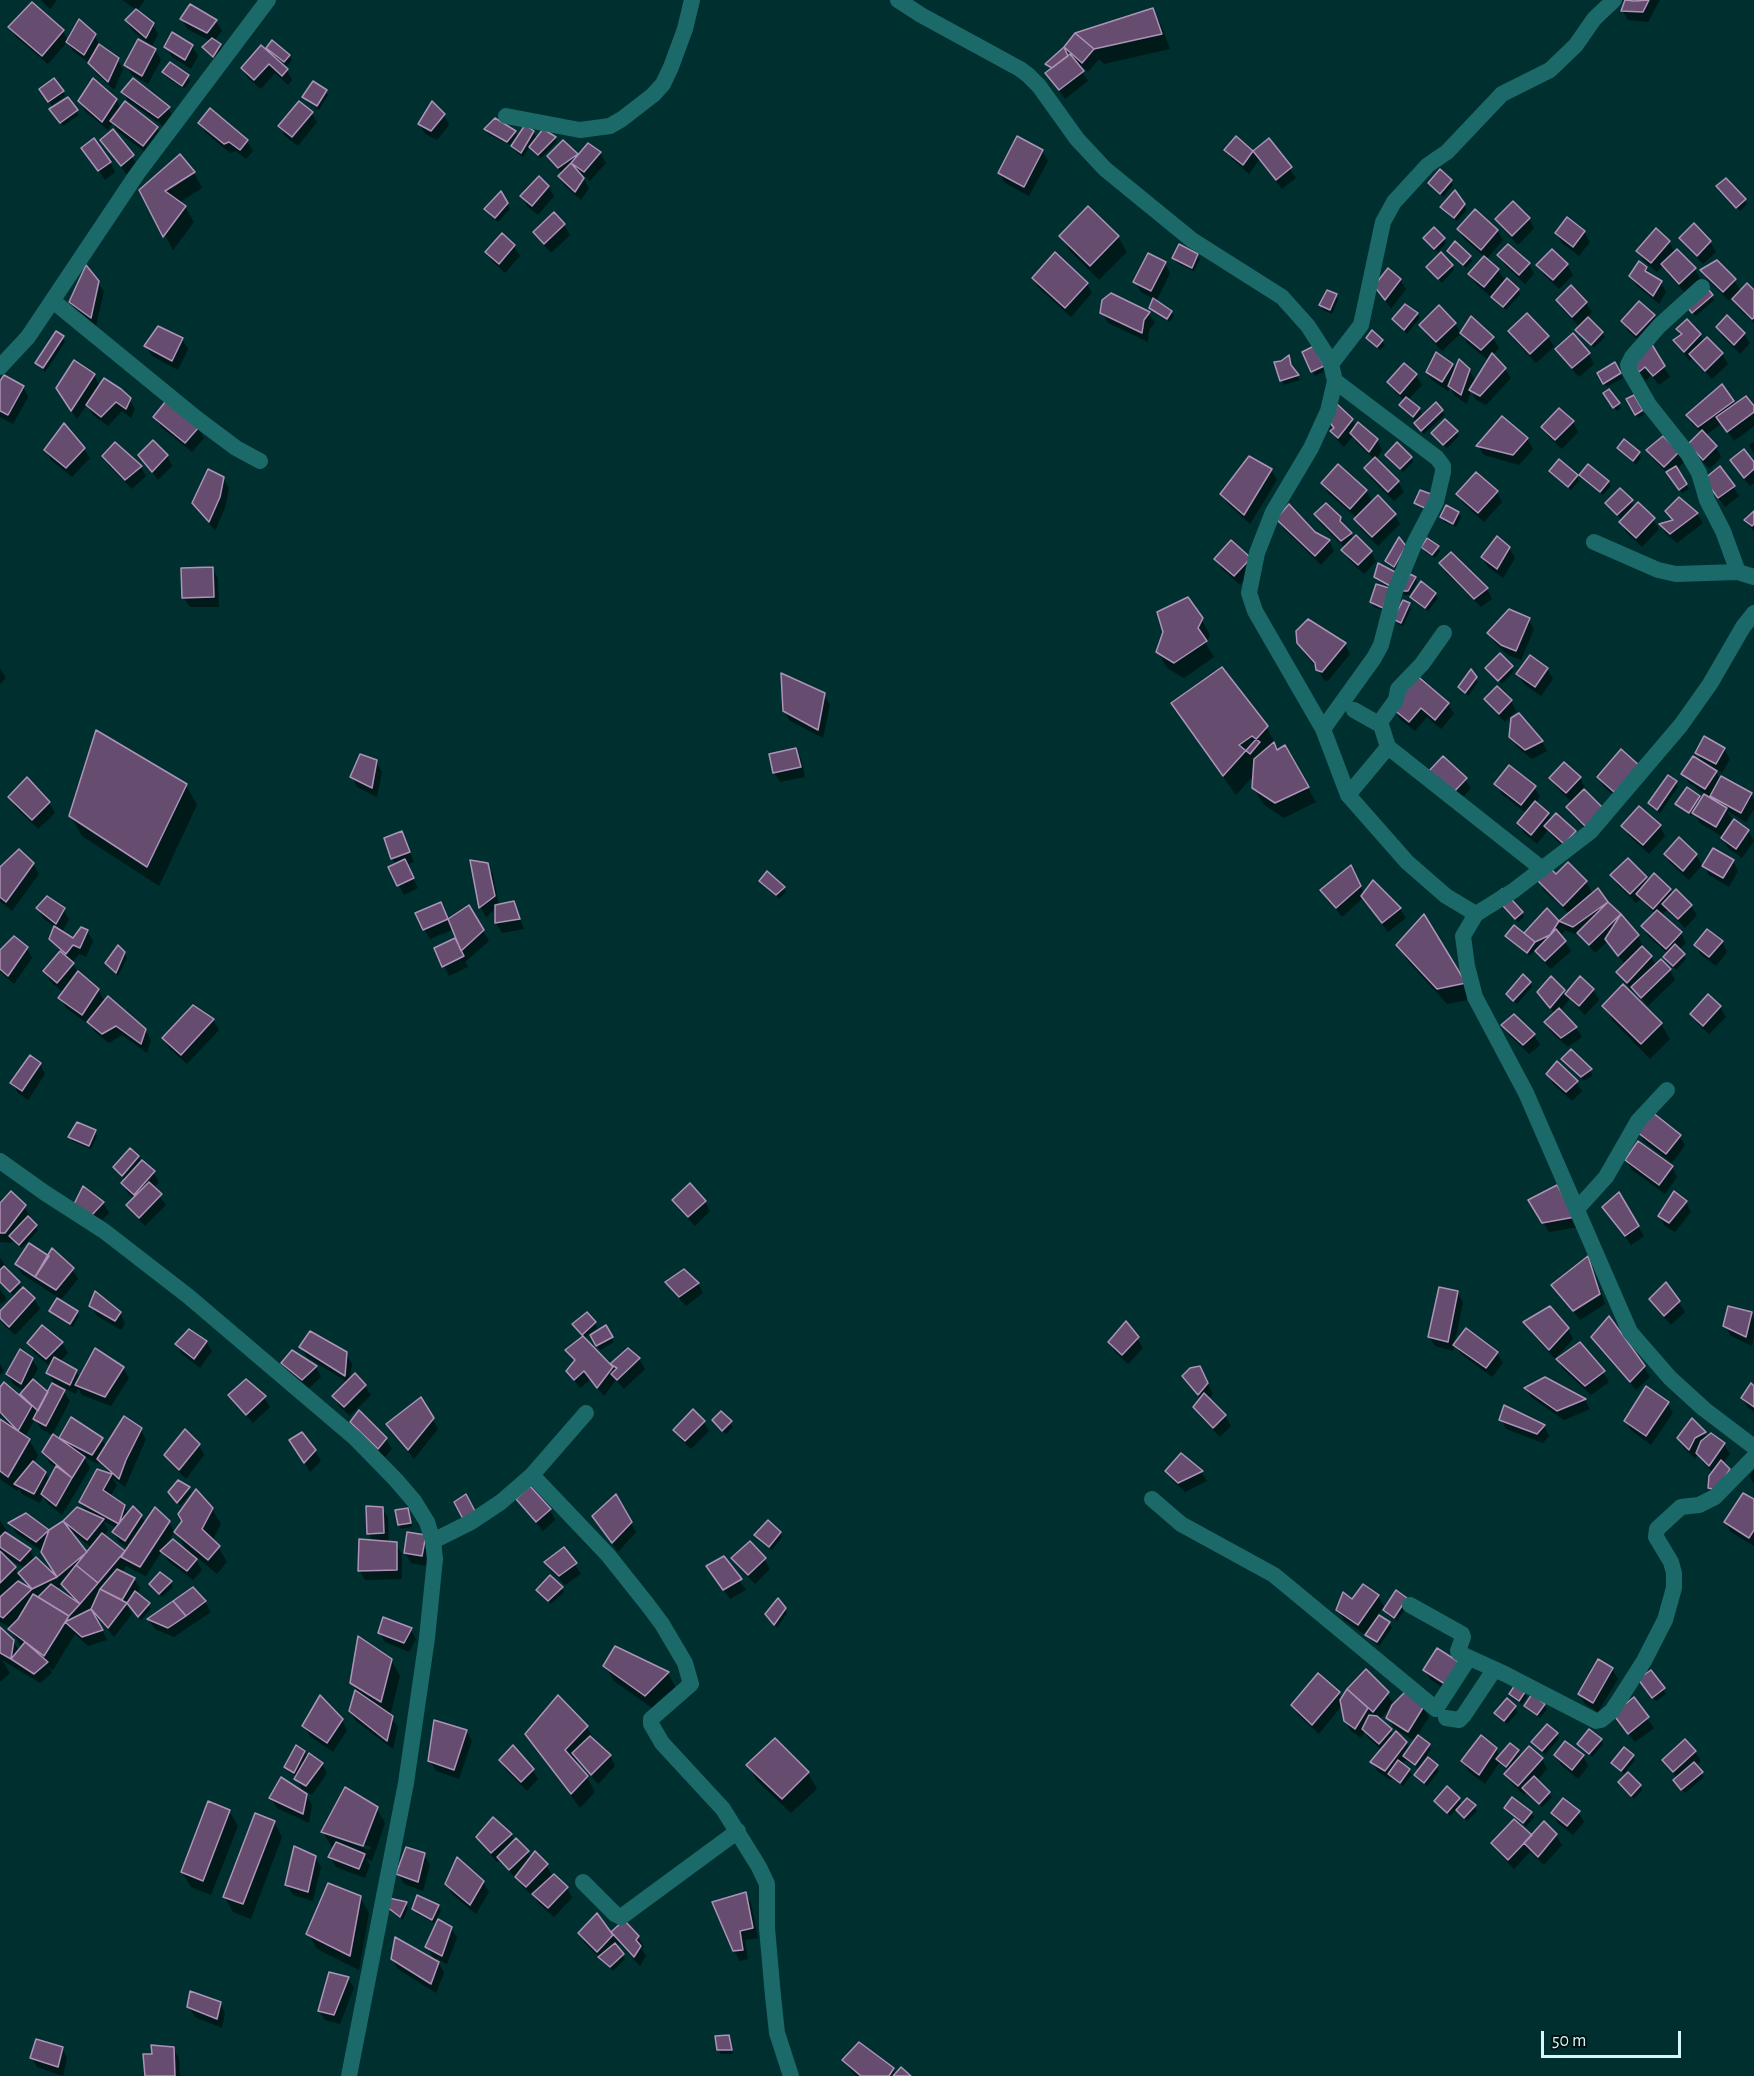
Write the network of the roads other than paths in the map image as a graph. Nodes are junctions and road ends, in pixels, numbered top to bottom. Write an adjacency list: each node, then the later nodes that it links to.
1 (268, 0): 7 (street)
2 (692, 0): 5 (street)
3 (898, 0): 9 (street)
4 (1614, 0): 9 (street)
5 (506, 116)
6 (1702, 287): 12 (street)
7 (53, 301): 8 (street); 10 (street)
8 (0, 367)
9 (1333, 373): 18 (street); 18 (street)
10 (260, 461)
11 (1594, 542): 12 (street)
12 (1746, 574)
13 (1754, 613): 14 (street)
14 (1748, 631): 21 (street)
15 (1444, 633): 17 (street)
16 (1354, 710): 17 (street)
17 (1380, 722): 19 (street)
18 (1323, 729): 20 (street)
19 (1388, 747): 20 (street); 21 (street)
20 (1348, 795): 22 (street)
21 (1541, 868): 22 (street)
22 (1476, 914): 25 (street)
23 (1667, 1090): 25 (street)
24 (0, 1161): 31 (street)
25 (1576, 1209): 27 (street)
26 (586, 1413): 29 (street)
27 (1754, 1447)
28 (1754, 1457): 34 (street)
29 (532, 1475): 31 (street); 36 (street)
30 (1152, 1499): 33 (street)
31 (433, 1540): 38 (street)
32 (1410, 1605): 33 (street)
33 (1469, 1658): 34 (street)
34 (1494, 1670): 35 (street)
35 (1446, 1718)
36 (738, 1831): 37 (street); 39 (street)
37 (583, 1882)
38 (351, 2075)
39 (791, 2076)

